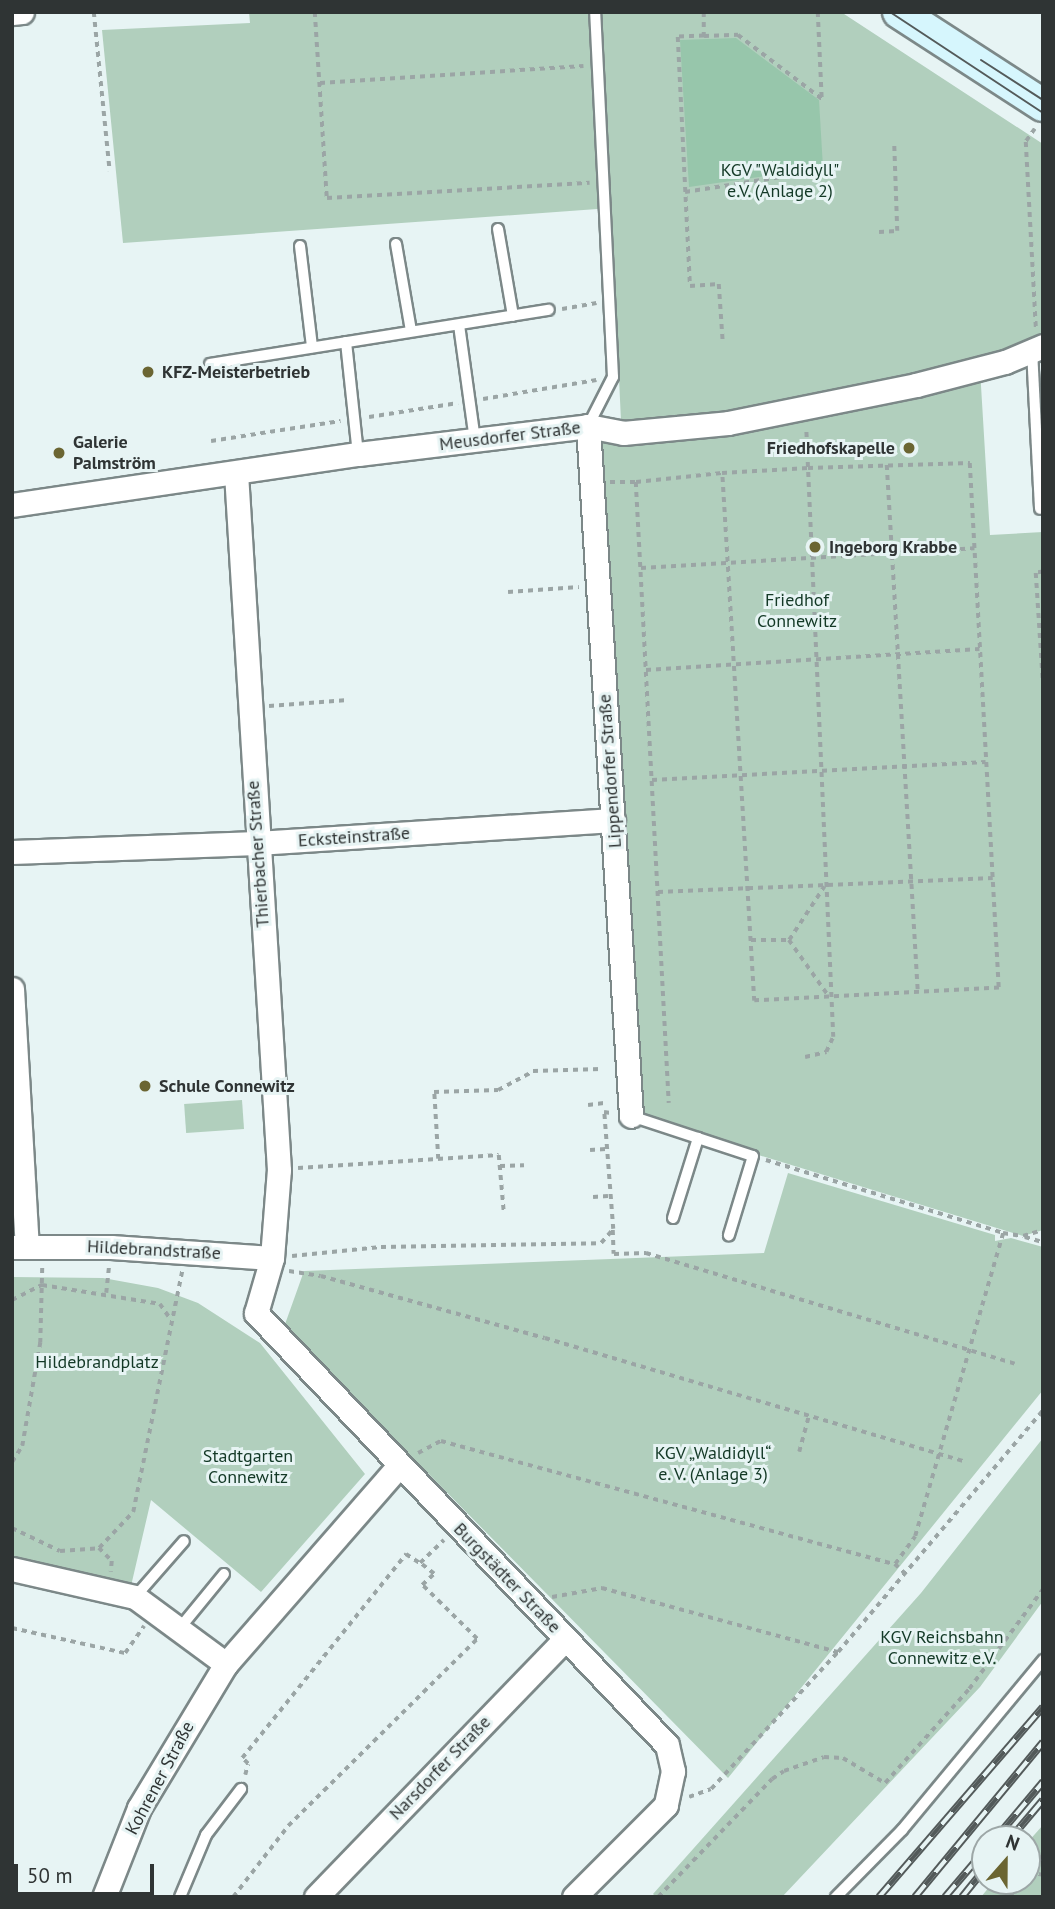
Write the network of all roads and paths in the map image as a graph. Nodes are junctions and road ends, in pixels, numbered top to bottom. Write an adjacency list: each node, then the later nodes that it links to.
1 (22, 12): 8 (street)
2 (94, 12): 15 (path)
3 (315, 12): 11 (path)
4 (594, 12): 10 (lane)
5 (704, 12): 9 (path)
6 (818, 12): 9 (path)
7 (899, 12): 12 (main road)
8 (12, 13)
9 (704, 36): 17 (path)
10 (596, 65): 11 (path); 16 (lane)
11 (320, 83): 16 (path)
12 (1039, 116): 30 (path)
13 (894, 145): 19 (path)
14 (826, 170): 17 (path)
15 (110, 171)
16 (603, 183): 22 (lane)
17 (685, 192): 28 (path)
18 (498, 229): 24 (lane)
19 (879, 232)
20 (396, 244): 26 (lane)
21 (300, 246): 29 (lane)
22 (608, 302): 23 (path); 32 (lane)
23 (550, 310): 24 (lane)
24 (513, 316): 25 (lane)
25 (459, 325): 26 (lane); 33 (lane)
26 (411, 331): 27 (lane)
27 (346, 342): 29 (lane); 34 (lane)
28 (723, 342)
29 (312, 347): 31 (lane)
30 (1038, 348): 35 (street, Meusdorfer Straße); 47 (lane)
31 (210, 364)
32 (612, 377): 33 (path); 35 (lane)
33 (469, 401): 34 (path); 37 (lane)
34 (355, 419): 38 (path); 39 (lane)
35 (589, 426): 37 (street, Meusdorfer Straße); 44 (street, Lippendorfer Straße)
36 (806, 434): 41 (path)
37 (475, 440): 39 (street, Meusdorfer Straße)
38 (211, 441)
39 (358, 454): 42 (street, Meusdorfer Straße)
40 (887, 465): 41 (path); 48 (path); 49 (path)
41 (808, 468): 43 (path); 50 (path)
42 (236, 473): 46 (street, Meusdorfer Straße); 63 (street, Thierbacher Straße)
43 (722, 473): 45 (path); 51 (path)
44 (593, 482): 45 (path); 69 (street, Lippendorfer Straße)
45 (636, 482): 52 (path)
46 (12, 505)
47 (1040, 509)
48 (975, 548): 49 (path); 56 (path)
49 (892, 553): 50 (path); 57 (path)
50 (811, 558): 51 (path); 58 (path)
51 (728, 563): 52 (path); 59 (path)
52 (641, 568): 60 (path)
53 (1043, 572): 61 (path)
54 (559, 588): 55 (path)
55 (508, 592)
56 (980, 649): 57 (path); 64 (path)
57 (898, 654): 58 (path); 65 (path)
58 (815, 659): 59 (path); 66 (path)
59 (734, 665): 60 (path); 67 (path)
60 (646, 670): 68 (path)
61 (1043, 682)
62 (348, 701): 63 (path)
63 (249, 708): 70 (street, Thierbacher Straße)
64 (986, 762): 65 (path); 72 (path)
65 (904, 766): 66 (path); 73 (path)
66 (820, 770): 67 (path); 74 (path)
67 (741, 773): 68 (path); 75 (path)
68 (652, 780): 76 (path)
69 (612, 820): 70 (street, Ecksteinstraße); 88 (street, Lippendorfer Straße)
70 (257, 843): 71 (street, Ecksteinstraße); 96 (street, Thierbacher Straße)
71 (12, 852)
72 (993, 878): 73 (path); 80 (path)
73 (911, 881): 74 (path); 80 (path)
74 (826, 885): 75 (path); 78 (path); 81 (path)
75 (748, 888): 76 (path); 77 (path)
76 (658, 892): 85 (path)
77 (751, 940): 78 (path); 81 (path)
78 (789, 940): 81 (path)
79 (12, 989): 107 (street)
80 (918, 992): 81 (path)
81 (830, 997): 82 (path)
82 (805, 1058)
83 (601, 1069): 93 (path)
84 (604, 1103): 86 (path)
85 (669, 1103)
86 (588, 1105)
87 (604, 1112): 90 (path)
88 (631, 1116): 89 (lane)
89 (698, 1138): 92 (lane); 100 (lane)
90 (606, 1149): 91 (path); 97 (path)
91 (590, 1150)
92 (753, 1156): 103 (path); 104 (lane)
93 (438, 1159): 95 (path); 96 (path)
94 (524, 1165): 95 (path)
95 (500, 1166): 99 (path)
96 (279, 1170): 110 (street, Thierbacher Straße)
97 (608, 1196): 98 (path); 101 (path)
98 (593, 1197)
99 (504, 1212)
100 (673, 1218)
101 (613, 1229): 110 (path); 115 (path)
102 (1043, 1230): 105 (path)
103 (1003, 1233): 105 (path); 115 (path)
104 (729, 1235)
105 (1023, 1236): 106 (path)
106 (1043, 1242)
107 (27, 1246): 108 (street, Hildebrandstraße); 111 (path)
108 (111, 1247): 109 (street, Hildebrandstraße); 112 (path)
109 (187, 1252): 110 (street, Hildebrandstraße); 114 (path)
110 (271, 1263): 118 (path); 123 (street, Burgstädter Straße)
111 (42, 1285): 112 (path); 113 (path); 121 (path)
112 (106, 1293): 114 (path)
113 (12, 1300)
114 (169, 1317): 127 (path)
115 (971, 1348): 116 (path); 120 (path)
116 (1016, 1364)
117 (1043, 1410): 132 (path)
118 (809, 1416): 119 (path); 120 (path)
119 (799, 1452)
120 (938, 1455): 122 (path); 129 (path)
121 (12, 1462)
122 (966, 1462)
123 (399, 1466): 124 (street, Burgstädter Straße); 129 (path); 143 (street, Kohrener Straße)
124 (458, 1527): 128 (path); 136 (street, Burgstädter Straße)
125 (12, 1528): 127 (path)
126 (184, 1541): 135 (lane)
127 (99, 1548): 134 (path)
128 (420, 1563): 144 (path); 149 (path)
129 (895, 1564): 132 (path)
130 (12, 1569): 134 (street)
131 (223, 1574): 139 (lane)
132 (907, 1574): 141 (path)
133 (1043, 1589): 151 (path)
134 (111, 1590): 135 (street)
135 (135, 1597): 137 (street)
136 (537, 1609): 140 (street, Burgstädter Straße); 141 (path)
137 (154, 1611): 138 (path); 139 (street)
138 (12, 1628)
139 (179, 1629): 143 (street)
140 (565, 1639): 145 (street, Burgstädter Straße); 150 (street, Narsdorfer Straße)
141 (838, 1652): 145 (path)
142 (1043, 1660): 152 (lane)
143 (226, 1664): 147 (street, Kohrener Straße)
144 (241, 1789): 148 (lane)
145 (666, 1805): 146 (street)
146 (585, 1893)
147 (104, 1897)
148 (180, 1897)
149 (233, 1897)
150 (316, 1897)
151 (658, 1897)
152 (836, 1897)

